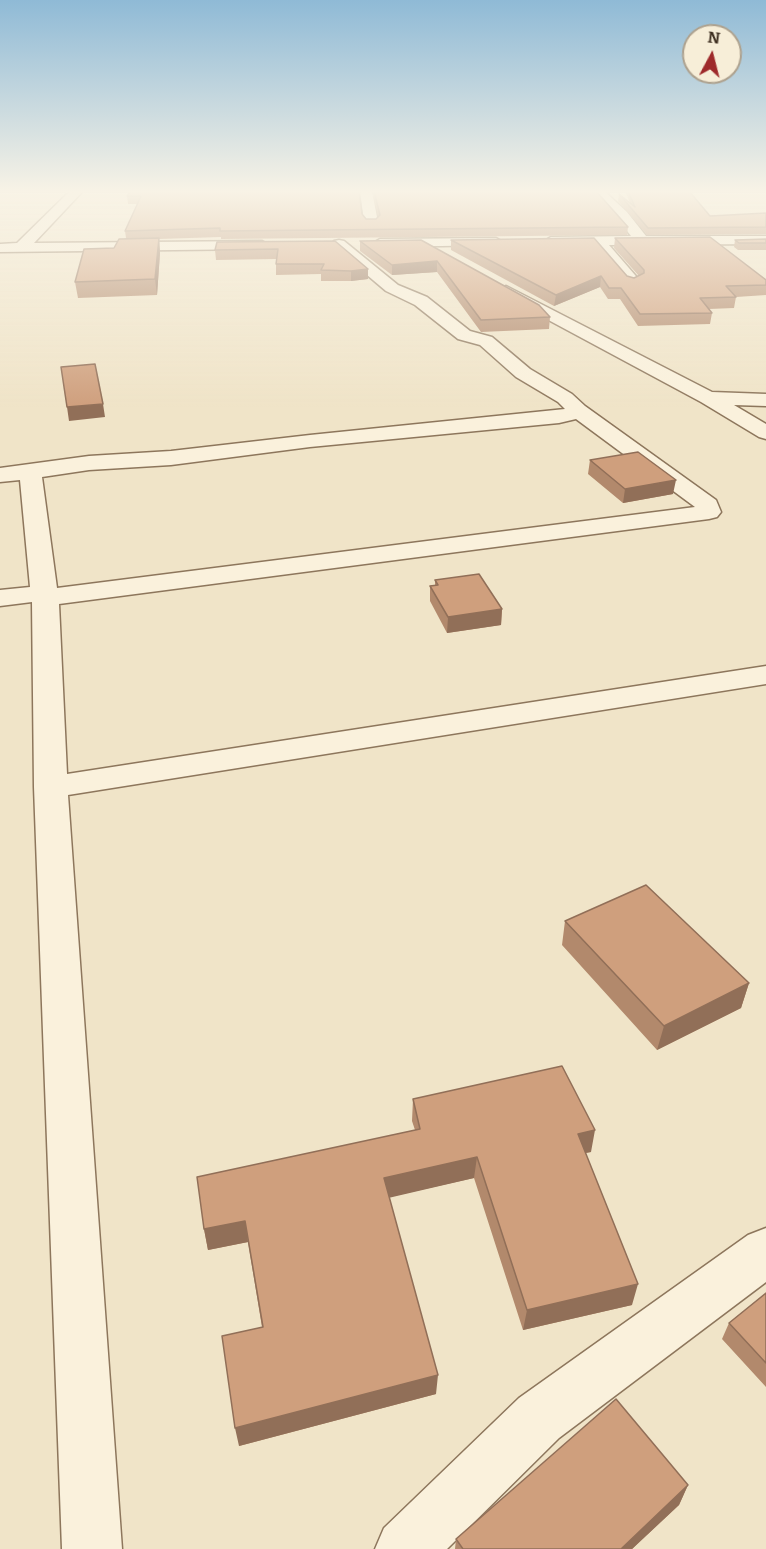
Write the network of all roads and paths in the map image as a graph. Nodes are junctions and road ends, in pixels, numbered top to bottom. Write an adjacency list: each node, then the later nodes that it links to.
1 (362, 263): 7 (street)
2 (617, 263): 4 (street)
3 (490, 281): 5 (street)
4 (633, 282)
5 (708, 398): 6 (street); 8 (street)
6 (766, 400)
7 (579, 411): 9 (street); 10 (street)
8 (766, 433)
9 (15, 473): 10 (street)
10 (44, 595): 11 (street); 13 (street)
11 (0, 598)
12 (760, 684): 13 (street)
13 (51, 787): 15 (street)
14 (766, 1252): 16 (street)
15 (92, 1549)
16 (405, 1549)

